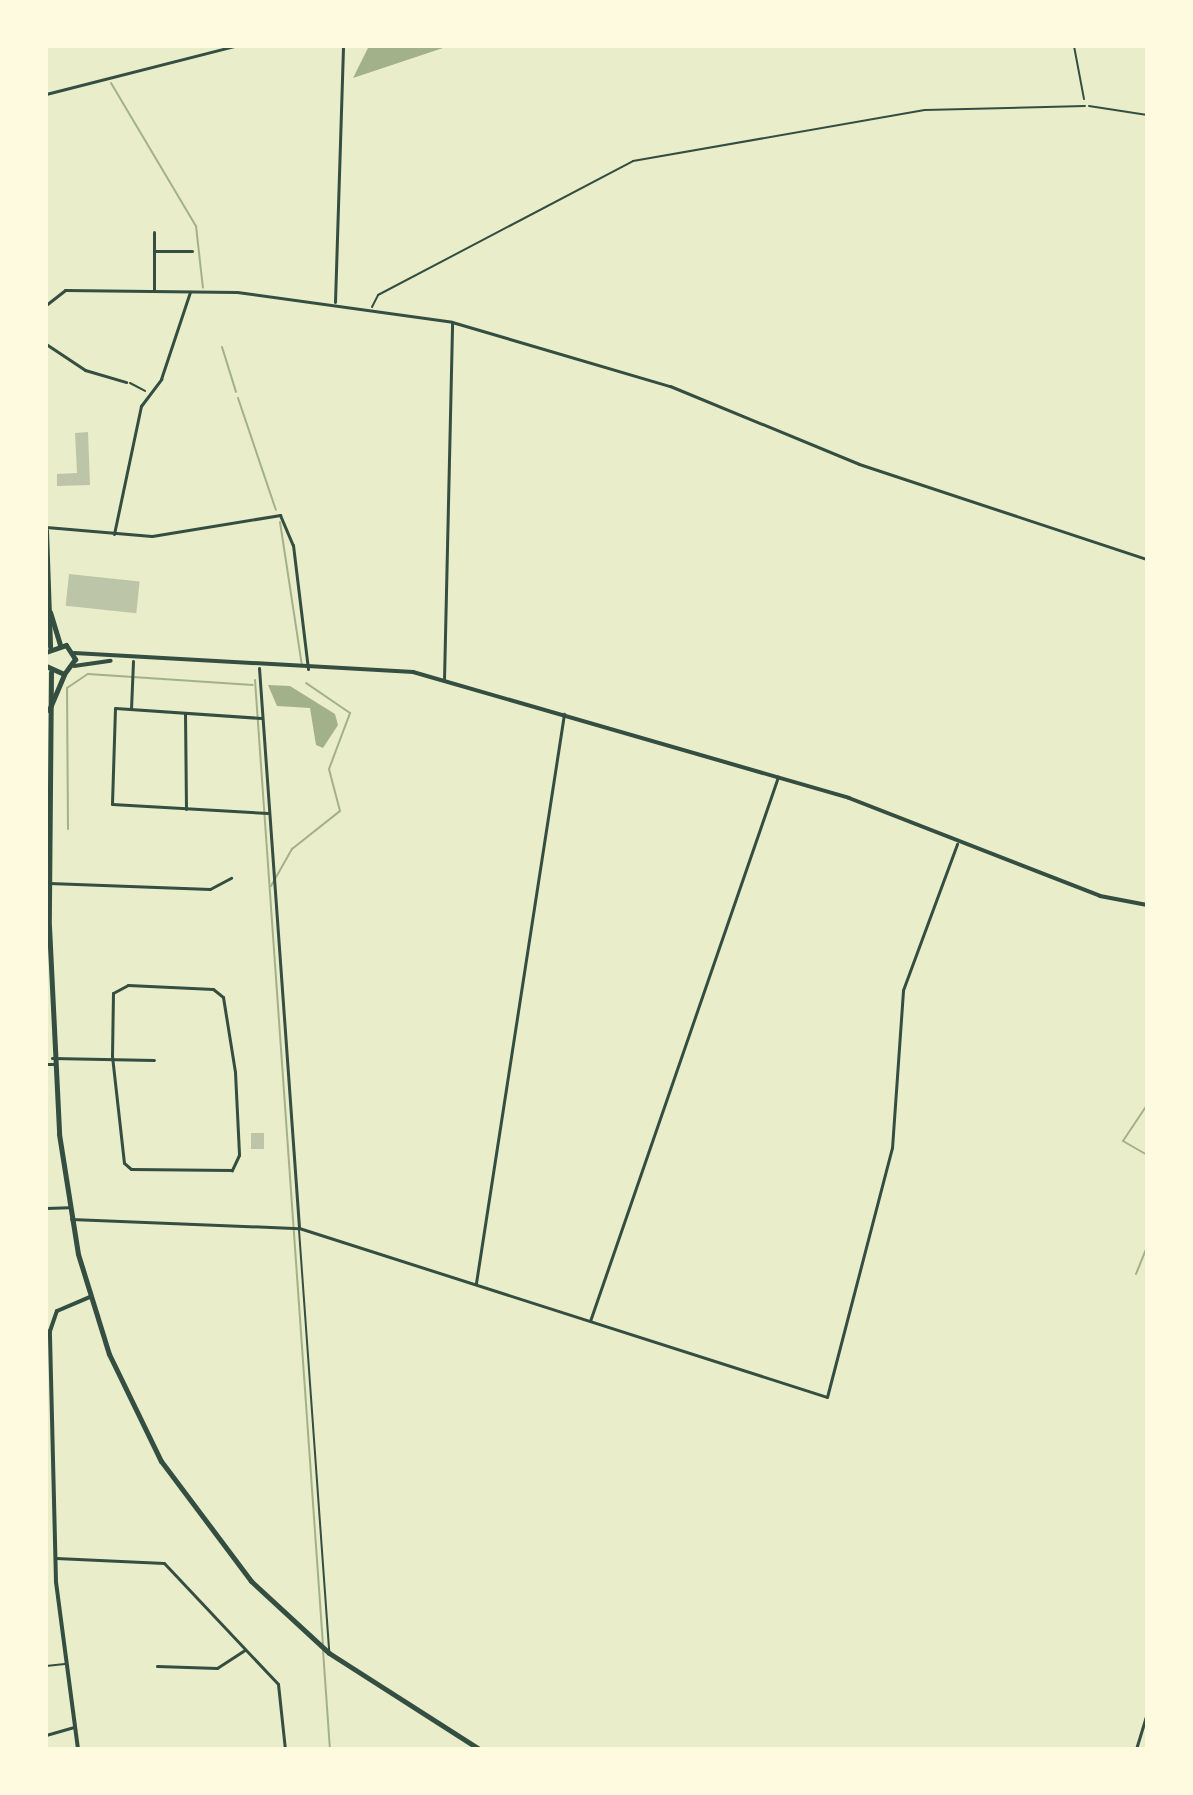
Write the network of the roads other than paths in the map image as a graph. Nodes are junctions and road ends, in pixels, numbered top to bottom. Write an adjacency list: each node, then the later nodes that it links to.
1 (235, 46): 3 (street)
2 (343, 46): 10 (street)
3 (46, 94)
4 (1085, 106): 12 (lane)
5 (154, 232): 6 (street)
6 (154, 251): 7 (street); 8 (street)
7 (192, 251)
8 (154, 291): 9 (street); 11 (street)
9 (190, 292): 10 (street); 17 (street)
10 (335, 303): 12 (street)
11 (46, 305)
12 (372, 307): 13 (street)
13 (452, 322): 18 (street); 30 (street)
14 (46, 344): 15 (street)
15 (126, 382)
16 (46, 529): 17 (street); 19 (main road)
17 (114, 534): 28 (street)
18 (1147, 559)
19 (48, 604): 20 (main road); 21 (main road)
20 (60, 644): 21 (main road); 22 (main road)
21 (48, 650)
22 (74, 653): 23 (street); 25 (main road)
23 (116, 660): 24 (street); 25 (street)
24 (133, 661): 26 (street); 31 (street)
25 (74, 666): 29 (main road)
26 (259, 668): 28 (street); 35 (street)
27 (48, 669): 29 (main road); 33 (main road)
28 (308, 669): 30 (street)
29 (64, 674): 33 (main road)
30 (444, 680): 34 (street)
31 (131, 709): 32 (street); 37 (street)
32 (185, 713): 35 (street); 37 (street)
33 (48, 714): 41 (main road)
34 (564, 714): 36 (street); 51 (street)
35 (261, 718): 38 (street)
36 (778, 777): 39 (street); 53 (street)
37 (186, 809): 38 (street)
38 (268, 813): 50 (street)
39 (957, 844): 42 (street); 53 (street)
40 (231, 878): 41 (street)
41 (49, 883): 43 (main road)
42 (1147, 905)
43 (48, 926): 46 (main road)
44 (112, 1056): 44 (street); 45 (street); 46 (street)
45 (154, 1060)
46 (50, 1062): 47 (main road)
47 (69, 1207): 48 (street); 49 (main road)
48 (46, 1208)
49 (71, 1219): 50 (street); 52 (main road)
50 (299, 1228): 51 (street); 60 (lane)
51 (475, 1284): 53 (street)
52 (90, 1297): 55 (street); 60 (main road)
53 (590, 1321)
54 (46, 1475): 55 (street)
55 (53, 1475): 56 (street)
56 (54, 1558): 57 (street); 59 (street)
57 (56, 1586): 58 (street); 61 (street)
58 (46, 1588)
59 (245, 1650): 63 (street); 68 (street)
60 (328, 1652): 69 (main road)
61 (65, 1664): 62 (lane); 65 (street)
62 (46, 1666)
63 (157, 1666)
64 (1147, 1712): 70 (street)
65 (74, 1727): 66 (street); 67 (street)
66 (46, 1735)
67 (78, 1749)
68 (285, 1749)
69 (479, 1749)
70 (1136, 1749)

